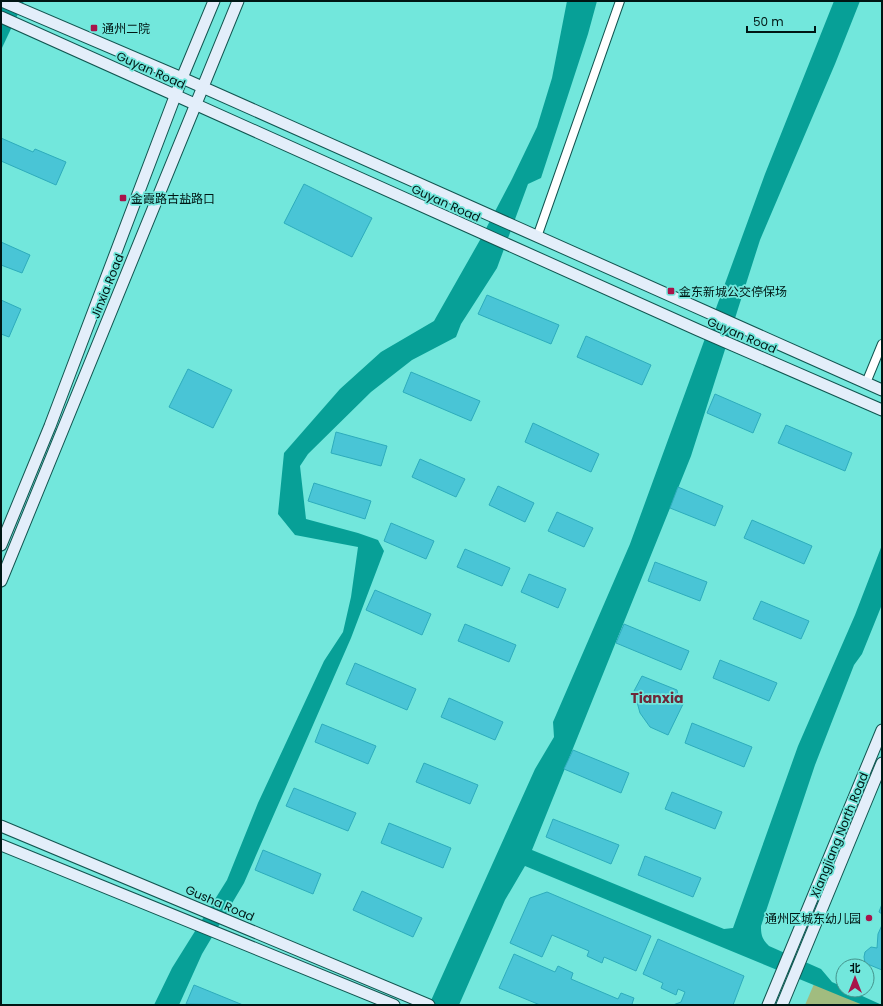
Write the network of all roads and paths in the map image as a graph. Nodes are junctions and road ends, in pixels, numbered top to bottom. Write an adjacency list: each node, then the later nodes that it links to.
1 (2, 1): 6 (street, Guyan Road)
2 (214, 1): 6 (street, Jinxia Road)
3 (238, 1): 7 (street, Jinxia Road)
4 (620, 1): 10 (street)
5 (1, 17): 8 (street, Guyan Road)
6 (182, 78): 7 (street, Guyan Road); 8 (street, Jinxia Road)
7 (202, 87): 9 (street, Jinxia Road); 10 (street, Guyan Road)
8 (175, 95): 9 (street, Guyan Road); 15 (street, Jinxia Road)
9 (196, 104): 14 (street, Guyan Road); 16 (street, Jinxia Road)
10 (537, 237): 12 (street, Guyan Road)
11 (882, 344): 12 (street)
12 (866, 383): 13 (street, Guyan Road)
13 (882, 390)
14 (882, 410)
15 (1, 545)
16 (1, 581)
17 (882, 730): 23 (street, Xiangjiang North Road)
18 (882, 763): 24 (street, Xiangjiang North Road)
19 (1, 826): 21 (street, Gusha Road)
20 (1, 845): 22 (street)
21 (427, 1004)
22 (394, 1005)
23 (768, 1005)
24 (782, 1005)

